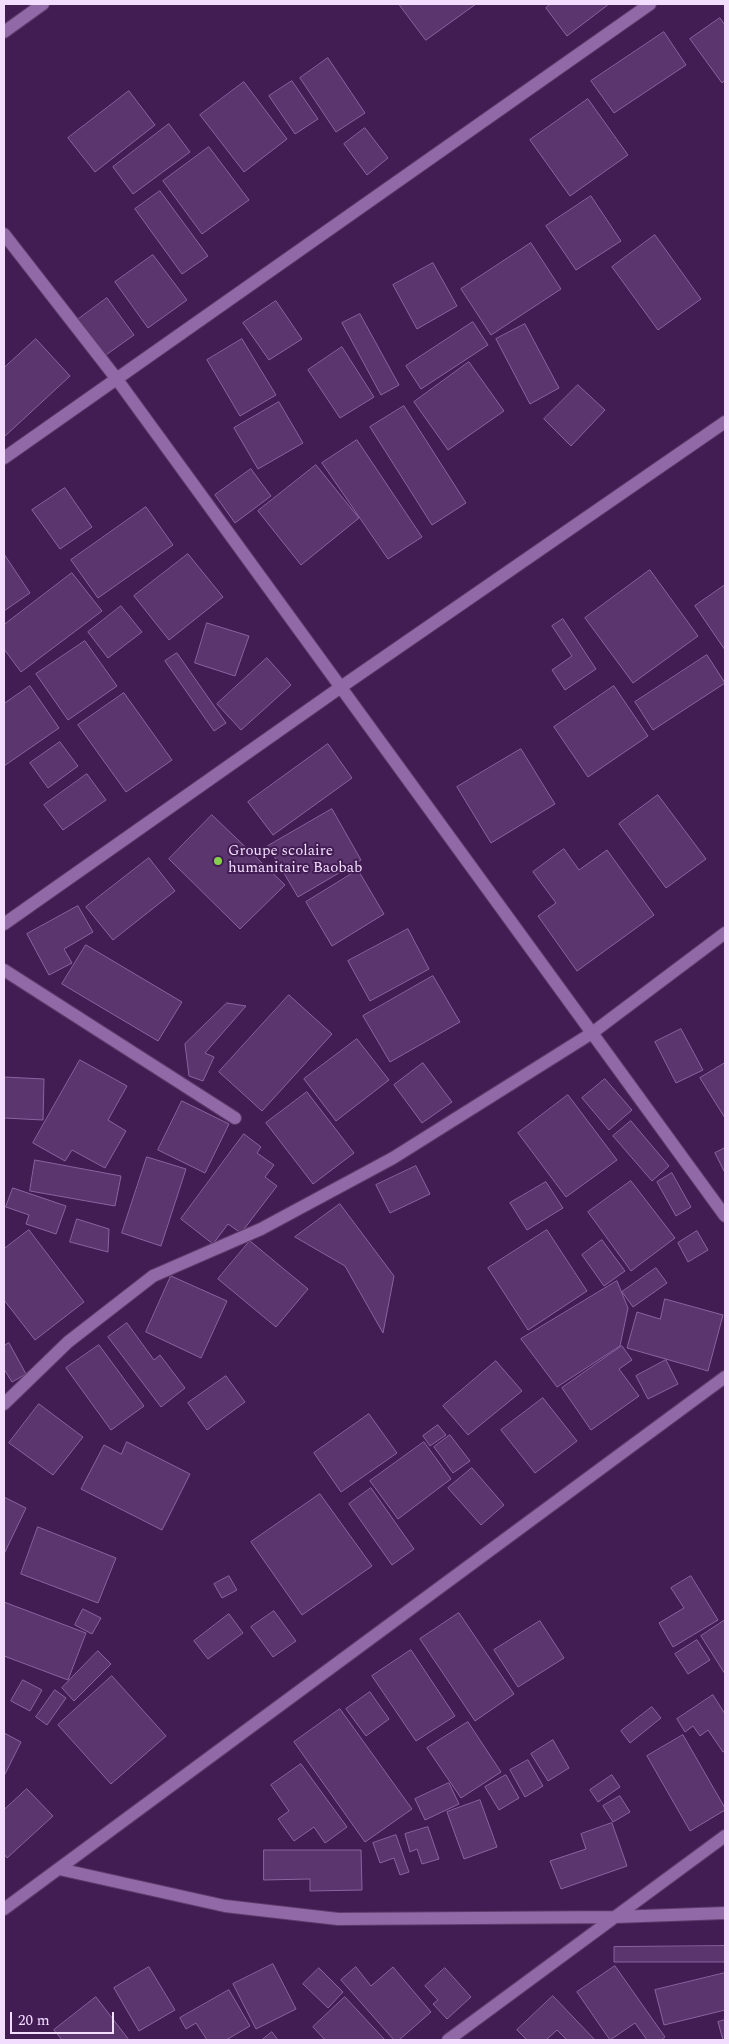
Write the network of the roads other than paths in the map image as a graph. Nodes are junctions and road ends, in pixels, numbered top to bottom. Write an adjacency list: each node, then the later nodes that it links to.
1 (43, 4): 3 (street)
2 (650, 4): 5 (street)
3 (4, 32)
4 (4, 234): 5 (street)
5 (116, 378): 7 (street); 8 (street)
6 (725, 422): 8 (street)
7 (4, 458)
8 (341, 687): 9 (street); 12 (street)
9 (4, 924)
10 (725, 933): 12 (street)
11 (4, 970): 13 (street)
12 (592, 1033): 14 (street); 16 (street)
13 (235, 1118)
14 (725, 1216)
15 (725, 1377): 18 (street)
16 (4, 1404)
17 (725, 1836): 21 (street)
18 (59, 1869): 19 (street); 21 (street)
19 (4, 1909)
20 (725, 1913): 21 (street)
21 (615, 1917): 22 (street)
22 (448, 2040)

